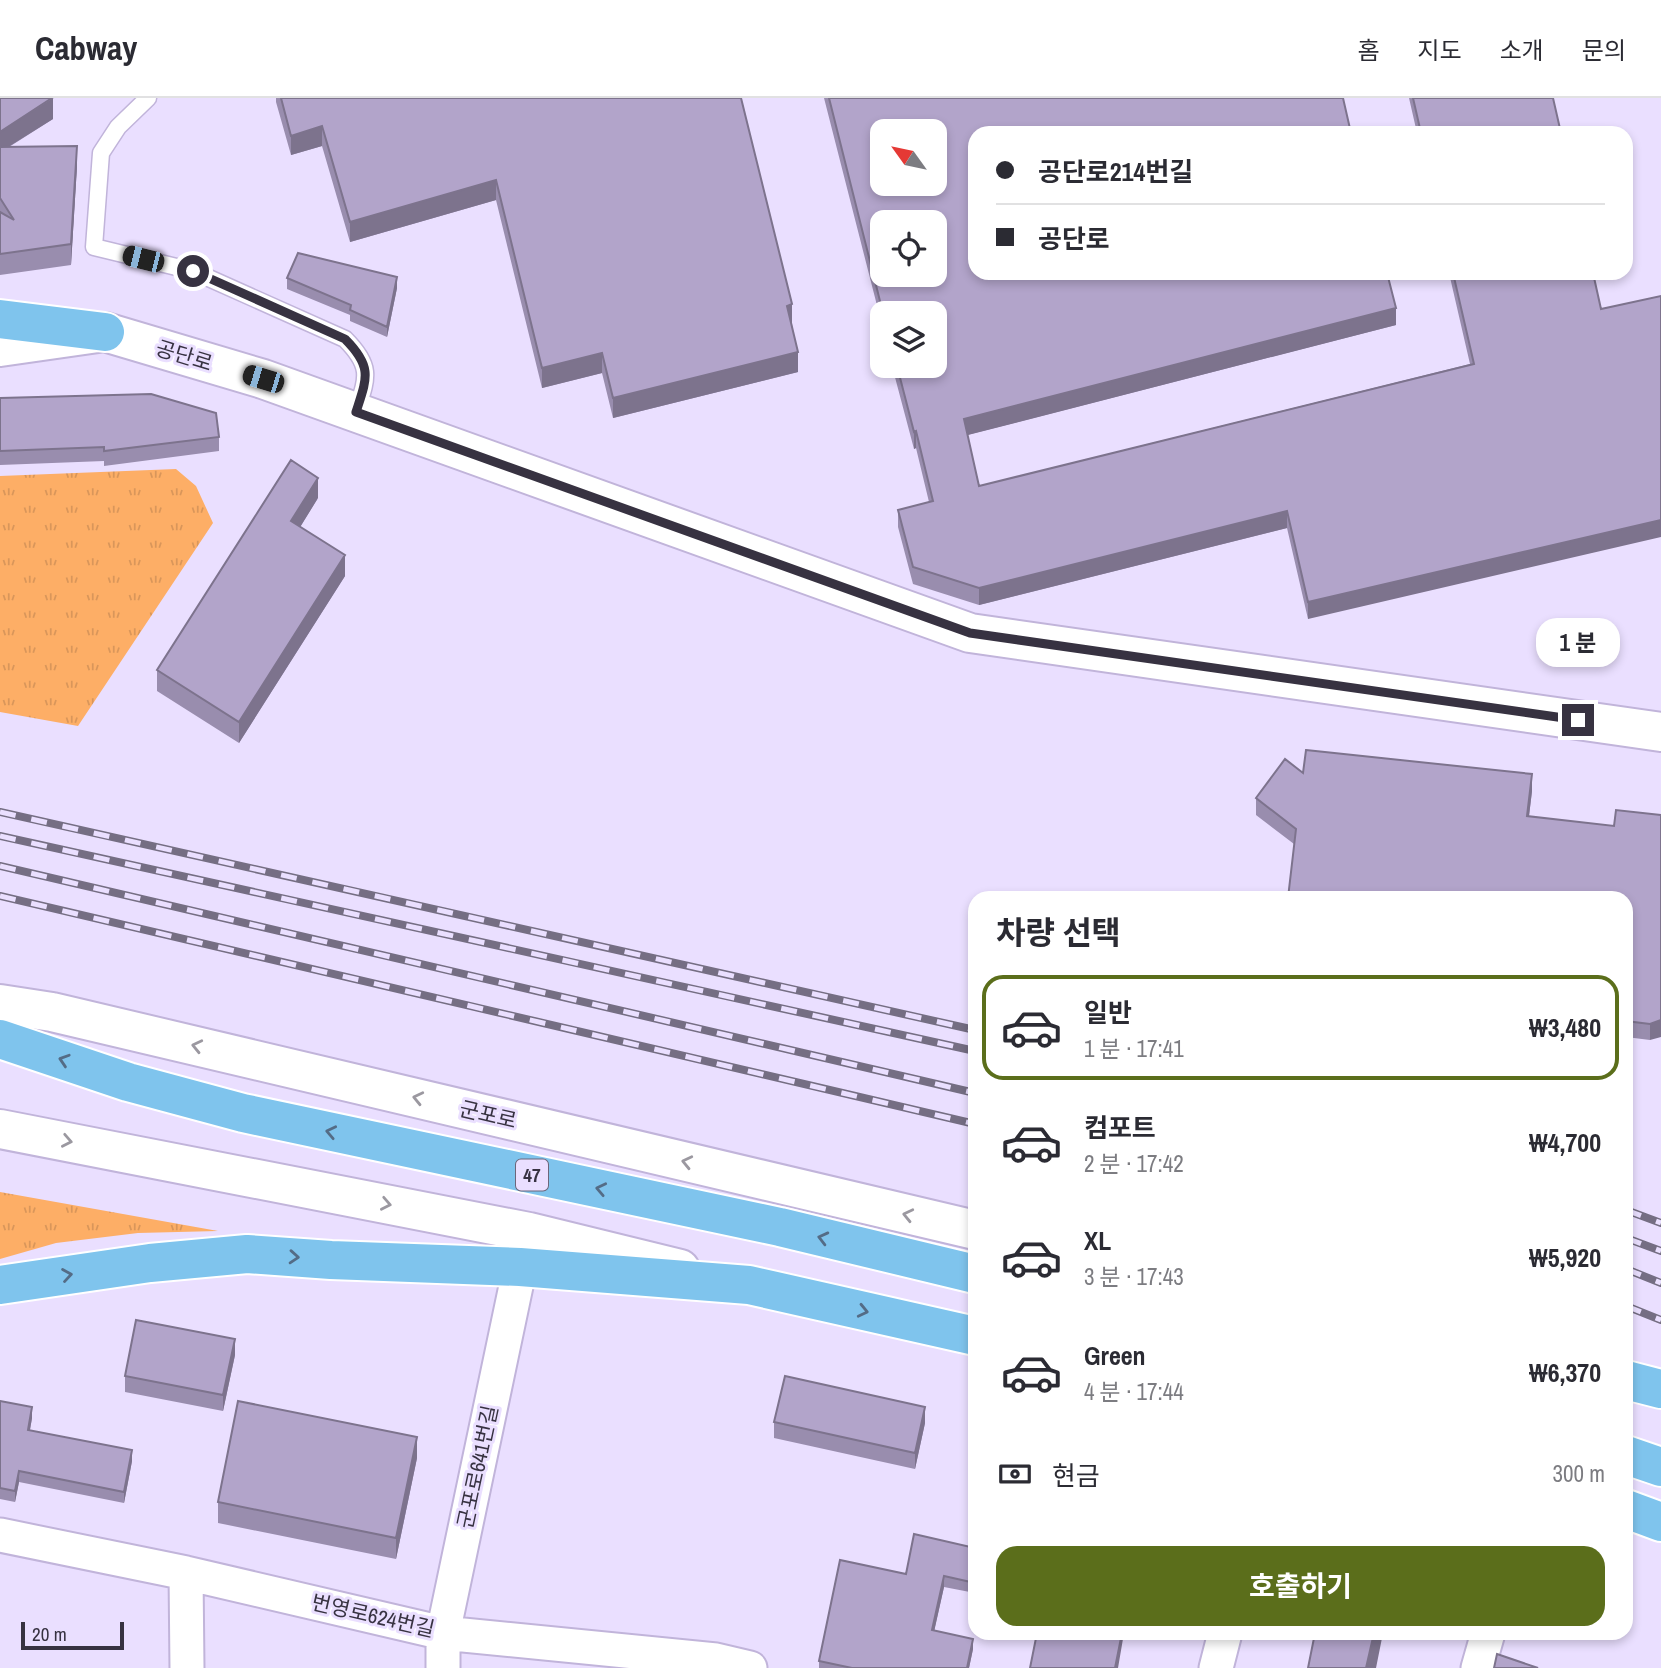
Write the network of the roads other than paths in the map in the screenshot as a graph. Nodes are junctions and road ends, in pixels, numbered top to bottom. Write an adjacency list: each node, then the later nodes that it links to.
1 (148, 98): 5 (lane)
2 (0, 319): 3 (main road)
3 (105, 332): 4 (street, 공단로); 5 (street, 공단로)
4 (0, 347)
5 (356, 412): 6 (street, 공단로)
6 (1661, 732)
7 (0, 1003): 8 (street, 군포로)
8 (52, 1012): 9 (street); 12 (street, 군포로, one-way to 8)
9 (0, 1033)
10 (0, 1039): 14 (main road, 47, one-way to 10)
11 (8, 1126): 16 (street, one-way to 16)
12 (968, 1228)
13 (520, 1267): 15 (main road, one-way to 13); 16 (main road); 26 (street, 군포로641번길)
14 (968, 1272)
15 (0, 1285)
16 (749, 1285): 17 (main road, one-way to 17)
17 (968, 1334)
18 (1633, 1382): 19 (main road)
19 (1661, 1390)
20 (1633, 1457): 21 (main road)
21 (1661, 1467)
22 (1633, 1512): 23 (main road)
23 (1661, 1522)
24 (0, 1535): 25 (street, 번영로624번길)
25 (186, 1573): 26 (street, 번영로624번길); 30 (street)
26 (443, 1633): 29 (street, 번영로624번길); 31 (street, 군포로641번길)
27 (1223, 1640): 33 (street)
28 (1486, 1640): 34 (street)
29 (716, 1664): 32 (street, 번영로624번길)
30 (187, 1668)
31 (443, 1668)
32 (750, 1668)
33 (1216, 1668)
34 (1478, 1668)

